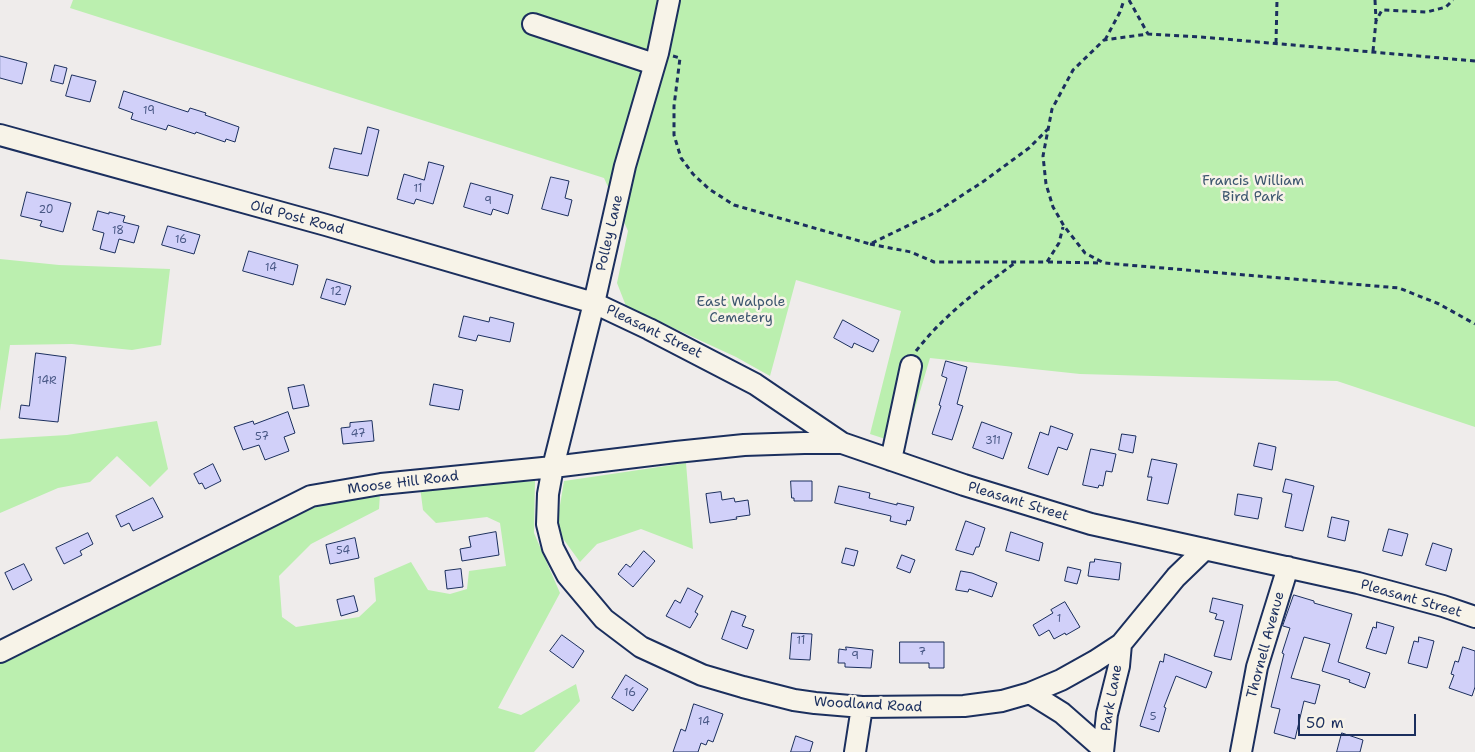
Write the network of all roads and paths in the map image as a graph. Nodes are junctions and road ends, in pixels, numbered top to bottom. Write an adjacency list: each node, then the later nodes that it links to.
1 (669, 0): 13 (street, Polley Lane)
2 (1124, 0): 10 (path)
3 (1129, 0): 9 (path)
4 (1277, 0): 11 (path)
5 (1375, 0): 7 (path)
6 (1453, 0): 7 (path)
7 (1376, 21): 12 (path)
8 (533, 24): 13 (street)
9 (1148, 34): 10 (path); 11 (path)
10 (1104, 40): 15 (path)
11 (1276, 43): 12 (path)
12 (1373, 51): 14 (path)
13 (656, 58): 18 (path); 22 (street, Polley Lane)
14 (1475, 61)
15 (1049, 128): 17 (path); 18 (path)
16 (0, 135): 22 (street, Old Post Road)
17 (1064, 226): 20 (path); 21 (path)
18 (870, 244): 19 (path)
19 (1016, 262): 20 (path); 24 (path)
20 (1047, 262): 21 (path)
21 (1104, 263): 23 (path)
22 (594, 303): 25 (street, Pleasant Street); 27 (street, Polley Lane)
23 (1475, 324)
24 (911, 366): 26 (street)
25 (842, 443): 26 (street, Pleasant Street); 27 (street, Moose Hill Road)
26 (891, 460): 28 (street, Pleasant Street)
27 (553, 467): 32 (street, Moose Hill Road); 34 (street, Woodland Road)
28 (1205, 549): 29 (street, Pleasant Street); 31 (street, Woodland Road)
29 (1288, 567): 30 (street, Pleasant Street); 37 (street, Thornell Avenue)
30 (1475, 617)
31 (1121, 644): 33 (street, Woodland Road); 35 (street, Park Lane)
32 (0, 652)
33 (1030, 693): 34 (street, Woodland Road); 35 (street)
34 (862, 707): 36 (street)
35 (1103, 751)
36 (855, 752)
37 (1241, 752)

